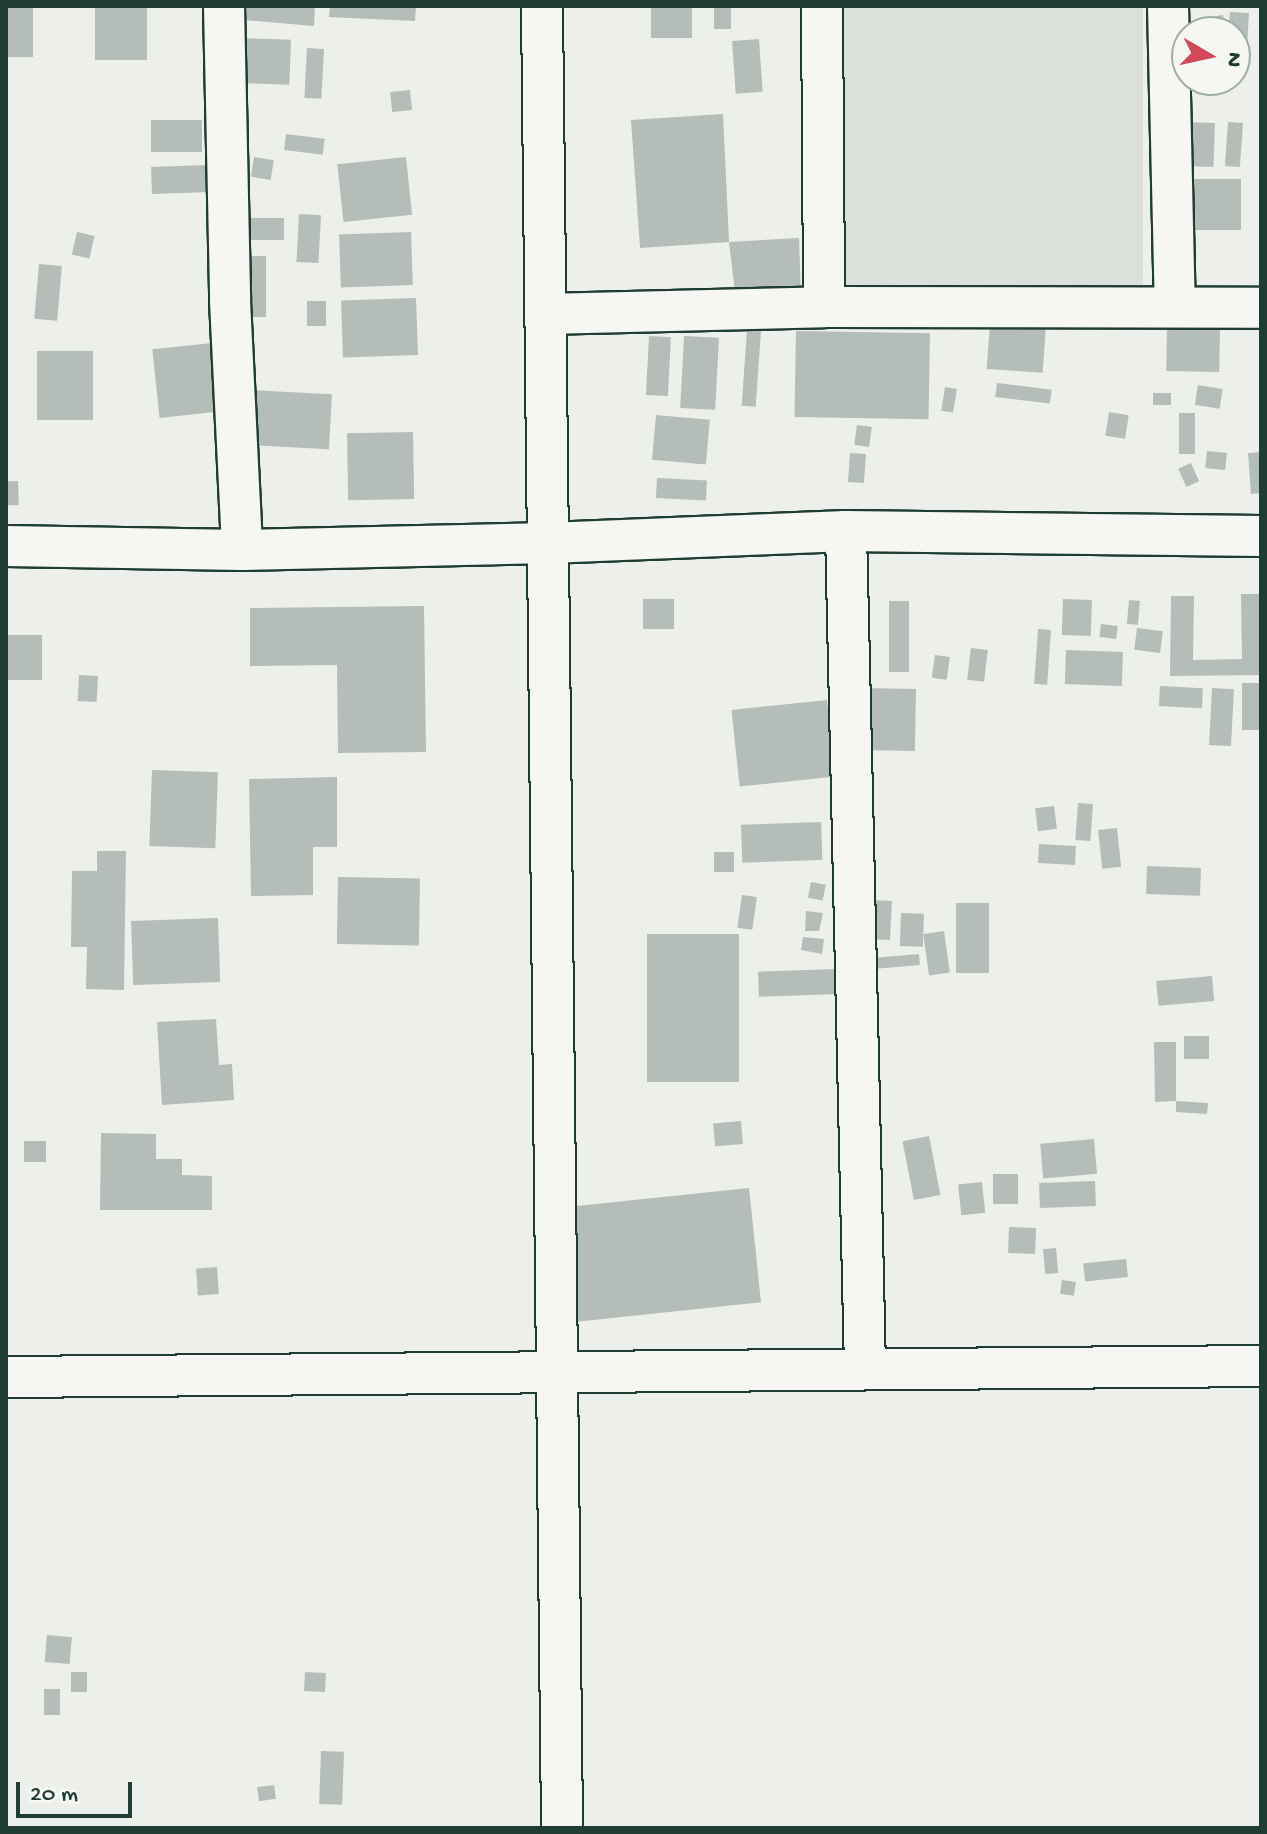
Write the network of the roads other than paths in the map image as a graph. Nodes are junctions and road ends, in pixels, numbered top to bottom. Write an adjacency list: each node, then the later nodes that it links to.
1 (224, 6): 13 (street)
2 (542, 6): 8 (street)
3 (822, 6): 5 (street)
4 (1168, 6): 6 (street)
5 (824, 307): 6 (street); 8 (street)
6 (1175, 307): 7 (street)
7 (1261, 308)
8 (545, 314): 11 (street)
9 (846, 531): 10 (street); 11 (street); 15 (street)
10 (1261, 536)
11 (548, 543): 13 (street); 16 (street)
12 (6, 546): 13 (street)
13 (242, 550)
14 (1261, 1366): 15 (street)
15 (865, 1369): 16 (street)
16 (557, 1371): 17 (street); 18 (street)
17 (6, 1377)
18 (562, 1828)

